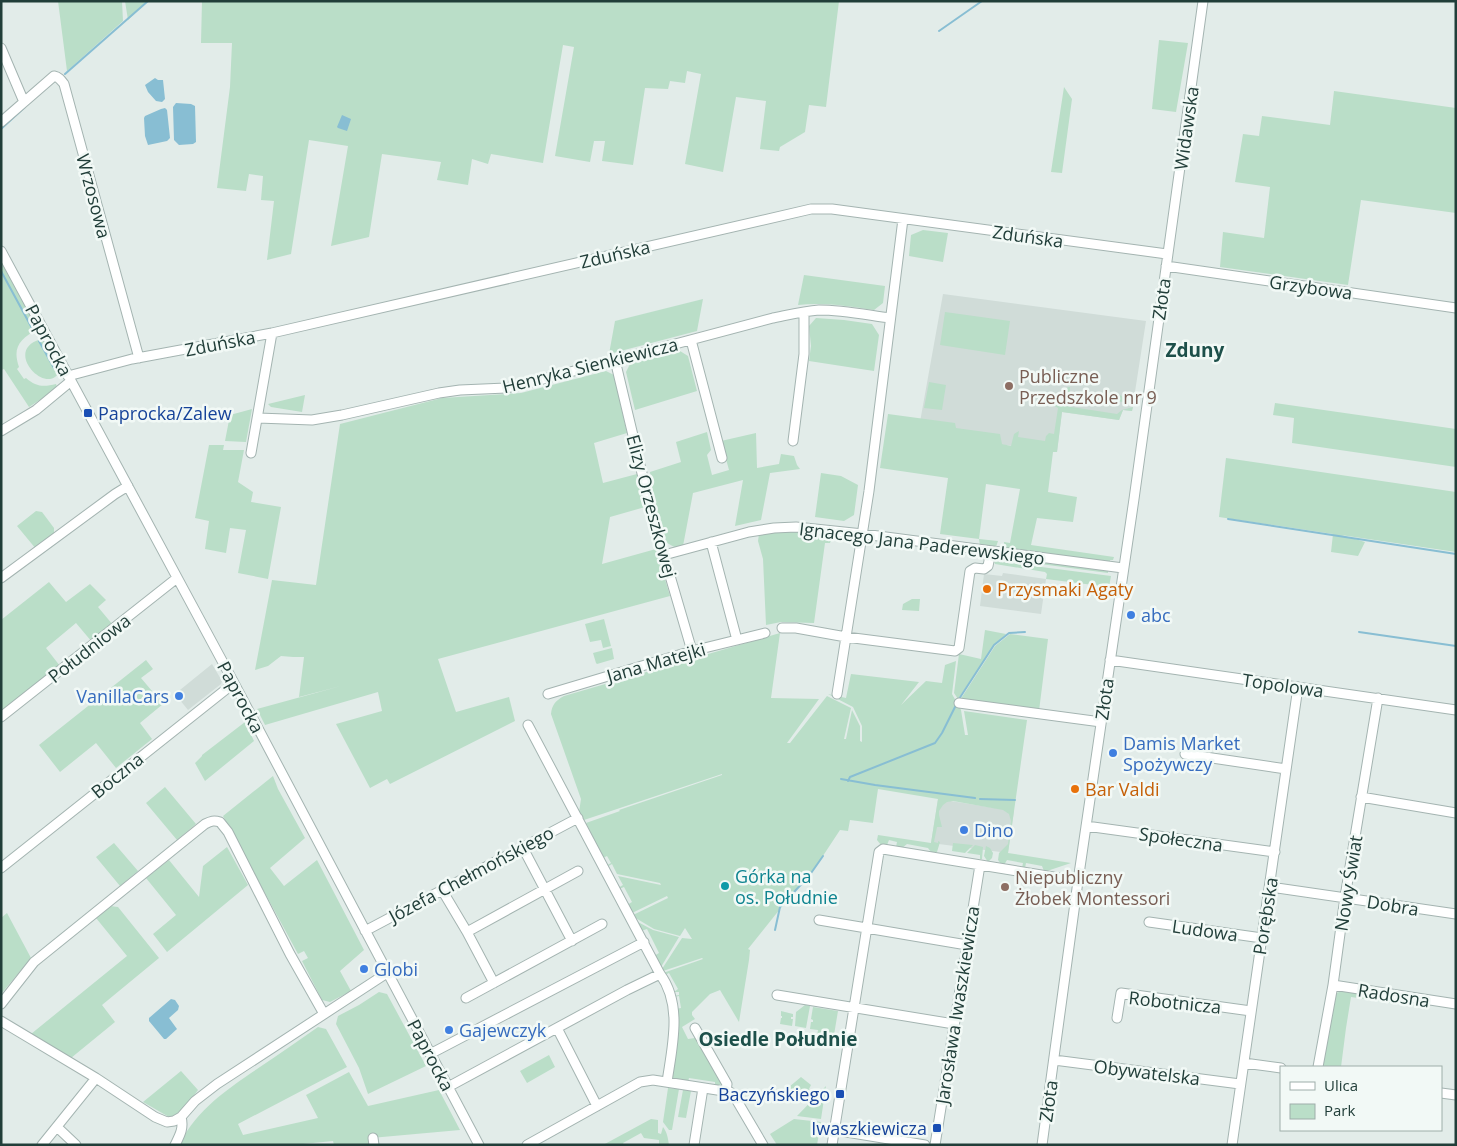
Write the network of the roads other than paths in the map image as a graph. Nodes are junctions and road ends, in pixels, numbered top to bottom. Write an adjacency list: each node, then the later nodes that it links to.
1 (1203, 1): 7 (street, Widawska)
2 (1, 48): 3 (street)
3 (24, 102): 4 (street, Wrzosowa); 14 (street, Wrzosowa)
4 (1, 122)
5 (903, 219): 7 (street, Zduńska); 11 (street); 12 (street, Zduńska)
6 (1, 251): 16 (street, Paprocka)
7 (1167, 254): 8 (street, Złota)
8 (1166, 266): 9 (street, Grzybowa); 27 (street, Złota)
9 (1456, 308)
10 (804, 312): 11 (street, Henryka Sienkiewicza); 13 (street, Henryka Sienkiewicza); 19 (street)
11 (890, 318): 23 (street)
12 (272, 333): 14 (street, Zduńska); 17 (street)
13 (691, 340): 15 (street, Henryka Sienkiewicza); 21 (street)
14 (138, 358): 16 (street, Zduńska)
15 (615, 360): 17 (street, Henryka Sienkiewicza); 26 (street, Elizy Orzeszkowej)
16 (69, 378): 18 (street, Zduńska); 22 (street, Paprocka)
17 (258, 418): 20 (street)
18 (1, 432)
19 (793, 441)
20 (252, 453)
21 (722, 458)
22 (128, 486): 28 (street); 29 (street, Paprocka)
23 (863, 534): 24 (street, Ignacego Jana Paderewskiego); 25 (street, Ignacego Jana Paderewskiego); 32 (street)
24 (711, 542): 26 (street, Ignacego Jana Paderewskiego); 33 (street)
25 (991, 551): 27 (street, Ignacego Jana Paderewskiego); 32 (street)
26 (664, 555): 34 (street, Elizy Orzeszkowej)
27 (1123, 568): 35 (street, Złota)
28 (1, 578)
29 (177, 578): 36 (street, Paprocka); 43 (street, Południowa)
30 (782, 628): 32 (street)
31 (765, 633): 33 (street, Jana Matejki)
32 (846, 637): 39 (street)
33 (736, 640): 34 (street, Jana Matejki)
34 (692, 651): 38 (street, Jana Matejki)
35 (1110, 660): 37 (street, Topolowa); 44 (street, Złota)
36 (234, 682): 55 (street, Boczna); 67 (street, Paprocka)
37 (1298, 687): 40 (street, Topolowa); 47 (street, Porębska)
38 (548, 694)
39 (837, 694)
40 (1378, 698): 42 (street, Topolowa); 48 (street, Nowy Świat)
41 (959, 703): 44 (street)
42 (1456, 710)
43 (1, 717)
44 (1101, 722): 51 (street, Złota)
45 (528, 725): 50 (street)
46 (1185, 754): 47 (street)
47 (1286, 769): 53 (street, Porębska)
48 (1361, 797): 49 (street); 61 (street, Nowy Świat)
49 (1456, 812)
50 (578, 818): 52 (street, Józefa Chełmońskiego); 71 (street)
51 (1086, 826): 53 (street, Społeczna); 57 (street, Złota)
52 (523, 848): 59 (street, Józefa Chełmońskiego); 60 (street)
53 (1275, 852): 58 (street, Porębska)
54 (980, 865): 57 (street); 66 (street); 72 (street, Jarosława Iwaszkiewicza)
55 (1, 868)
56 (578, 872): 60 (street)
57 (1078, 881): 90 (street, Złota)
58 (1270, 887): 61 (street, Dobra); 69 (street, Porębska)
59 (442, 890): 67 (street, Józefa Chełmońskiego); 68 (street)
60 (545, 890): 68 (street); 70 (street)
61 (1345, 897): 62 (street, Dobra); 76 (street, Nowy Świat)
62 (1456, 914)
63 (819, 920): 66 (street)
64 (1149, 922): 69 (street, Ludowa)
65 (602, 924): 70 (street)
66 (867, 928): 72 (street); 81 (street)
67 (365, 931): 73 (street, Paprocka)
68 (467, 932): 75 (street)
69 (1262, 938): 82 (street, Porębska)
70 (572, 941): 75 (street)
71 (644, 942): 74 (street); 89 (street)
72 (967, 945): 86 (street, Jarosława Iwaszkiewicza)
73 (387, 973): 83 (street); 89 (street, Paprocka)
74 (660, 974): 87 (street); 95 (street)
75 (494, 983): 78 (street)
76 (1333, 985): 80 (street, Radosna); 92 (street, Nowy Świat)
77 (777, 995): 81 (street)
78 (466, 998)
79 (1, 1004): 83 (street)
80 (1456, 1004)
81 (854, 1007): 86 (street); 105 (street)
82 (1251, 1011): 84 (street, Robotnicza); 91 (street, Porębska)
83 (324, 1014): 103 (street)
84 (1117, 1018)
85 (1, 1021): 94 (street)
86 (954, 1024): 115 (street, Jarosława Iwaszkiewicza)
87 (557, 1028): 97 (street); 102 (street)
88 (695, 1028): 99 (street)
89 (430, 1054): 97 (street, Paprocka)
90 (1054, 1060): 96 (street, Obywatelska); 116 (street, Złota)
91 (1244, 1063): 93 (street); 96 (street, Porębska)
92 (1318, 1066)
93 (1280, 1068)
94 (96, 1078): 103 (street); 104 (street)
95 (667, 1082): 98 (street); 102 (street)
96 (1240, 1084): 117 (street, Porębska)
97 (448, 1087): 109 (street, Paprocka)
98 (703, 1088): 99 (street); 111 (street)
99 (726, 1091): 112 (street)
100 (1442, 1093): 101 (street)
101 (1456, 1095)
102 (597, 1106): 110 (street)
103 (182, 1117): 108 (street)
104 (57, 1127): 106 (street); 107 (street)
105 (834, 1130): 113 (street); 114 (street)
106 (42, 1145)
107 (76, 1145)
108 (175, 1145)
109 (479, 1145)
110 (527, 1145)
111 (694, 1145)
112 (763, 1145)
113 (832, 1145)
114 (925, 1145)
115 (935, 1145)
116 (1042, 1145)
117 (1232, 1145)

